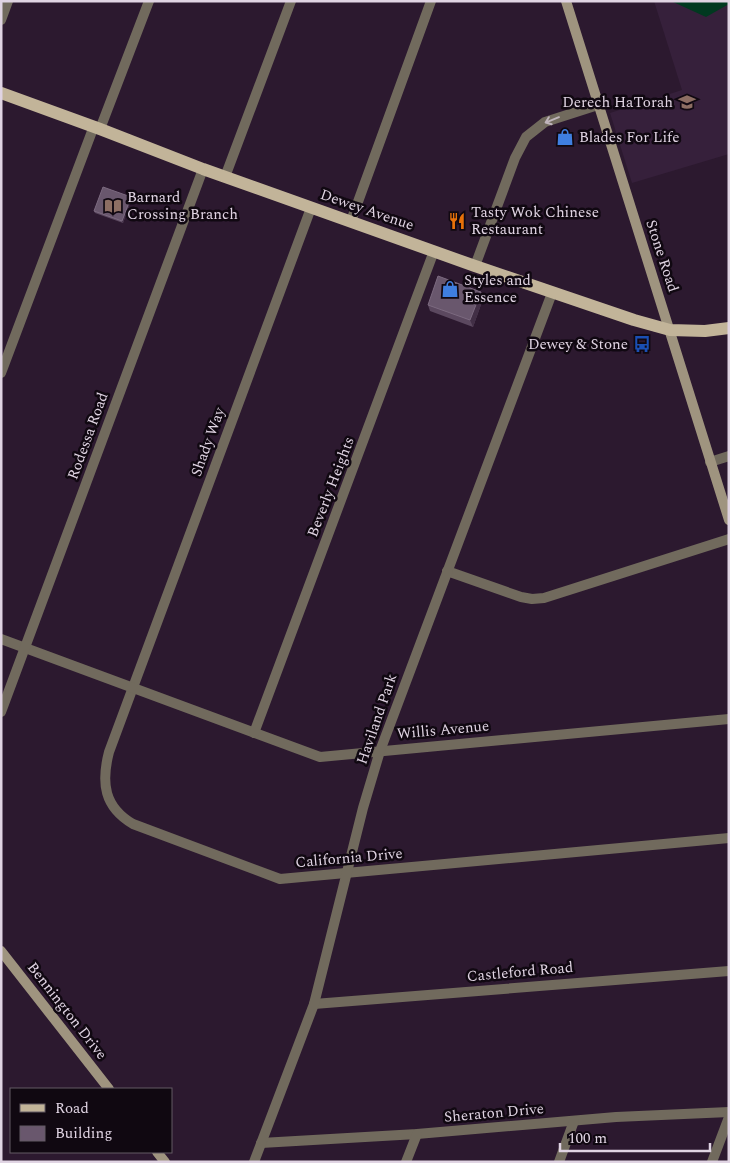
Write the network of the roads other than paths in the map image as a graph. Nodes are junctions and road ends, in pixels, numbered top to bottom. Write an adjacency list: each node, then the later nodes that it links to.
1 (8, 1): 6 (street)
2 (149, 1): 9 (street)
3 (291, 1): 11 (street)
4 (431, 1): 13 (street)
5 (566, 1): 8 (street, Stone Road)
6 (1, 20)
7 (1, 93): 9 (main road, Dewey Avenue)
8 (598, 105): 15 (street, one-way to 15); 18 (street, Stone Road)
9 (97, 128): 10 (main road, Dewey Avenue); 19 (street)
10 (203, 169): 11 (main road, Dewey Avenue); 26 (street, Rodessa Road)
11 (225, 177): 12 (main road, Dewey Avenue)
12 (311, 208): 13 (main road, Dewey Avenue); 27 (street, Shady Way)
13 (351, 221): 14 (main road, Dewey Avenue)
14 (434, 251): 15 (main road, Dewey Avenue); 30 (street, Beverly Heights)
15 (475, 266): 16 (main road, Dewey Avenue)
16 (552, 293): 18 (main road, Dewey Avenue); 24 (street, Haviland Park)
17 (729, 328): 18 (main road, Dewey Avenue)
18 (670, 330): 21 (street, Stone Road)
19 (1, 374)
20 (729, 456): 21 (street)
21 (710, 462): 22 (street, Stone Road)
22 (729, 520)
23 (729, 539): 24 (street)
24 (447, 571): 31 (street, Haviland Park)
25 (1, 639): 26 (street, Willis Avenue)
26 (26, 648): 27 (street, Willis Avenue); 28 (street, Rodessa Road)
27 (132, 687): 30 (street, Willis Avenue); 33 (street, California Drive)
28 (1, 712)
29 (729, 718): 31 (street, Willis Avenue)
30 (254, 733): 31 (street, Willis Avenue)
31 (380, 751): 33 (street, Haviland Park)
32 (729, 838): 33 (street, California Drive)
33 (347, 873): 36 (street, Haviland Park)
34 (1, 951): 37 (street, Bennington Drive)
35 (729, 971): 36 (street, Castleford Road)
36 (314, 1004): 42 (street, Haviland Park)
37 (108, 1088)
38 (729, 1112): 40 (street, Sheraton Drive)
39 (729, 1117): 46 (street)
40 (574, 1121): 41 (street, Sheraton Drive); 45 (street)
41 (417, 1134): 42 (street, Sheraton Drive); 44 (street)
42 (261, 1144): 43 (street, Haviland Park)
43 (254, 1162)
44 (406, 1162)
45 (559, 1162)
46 (712, 1162)

